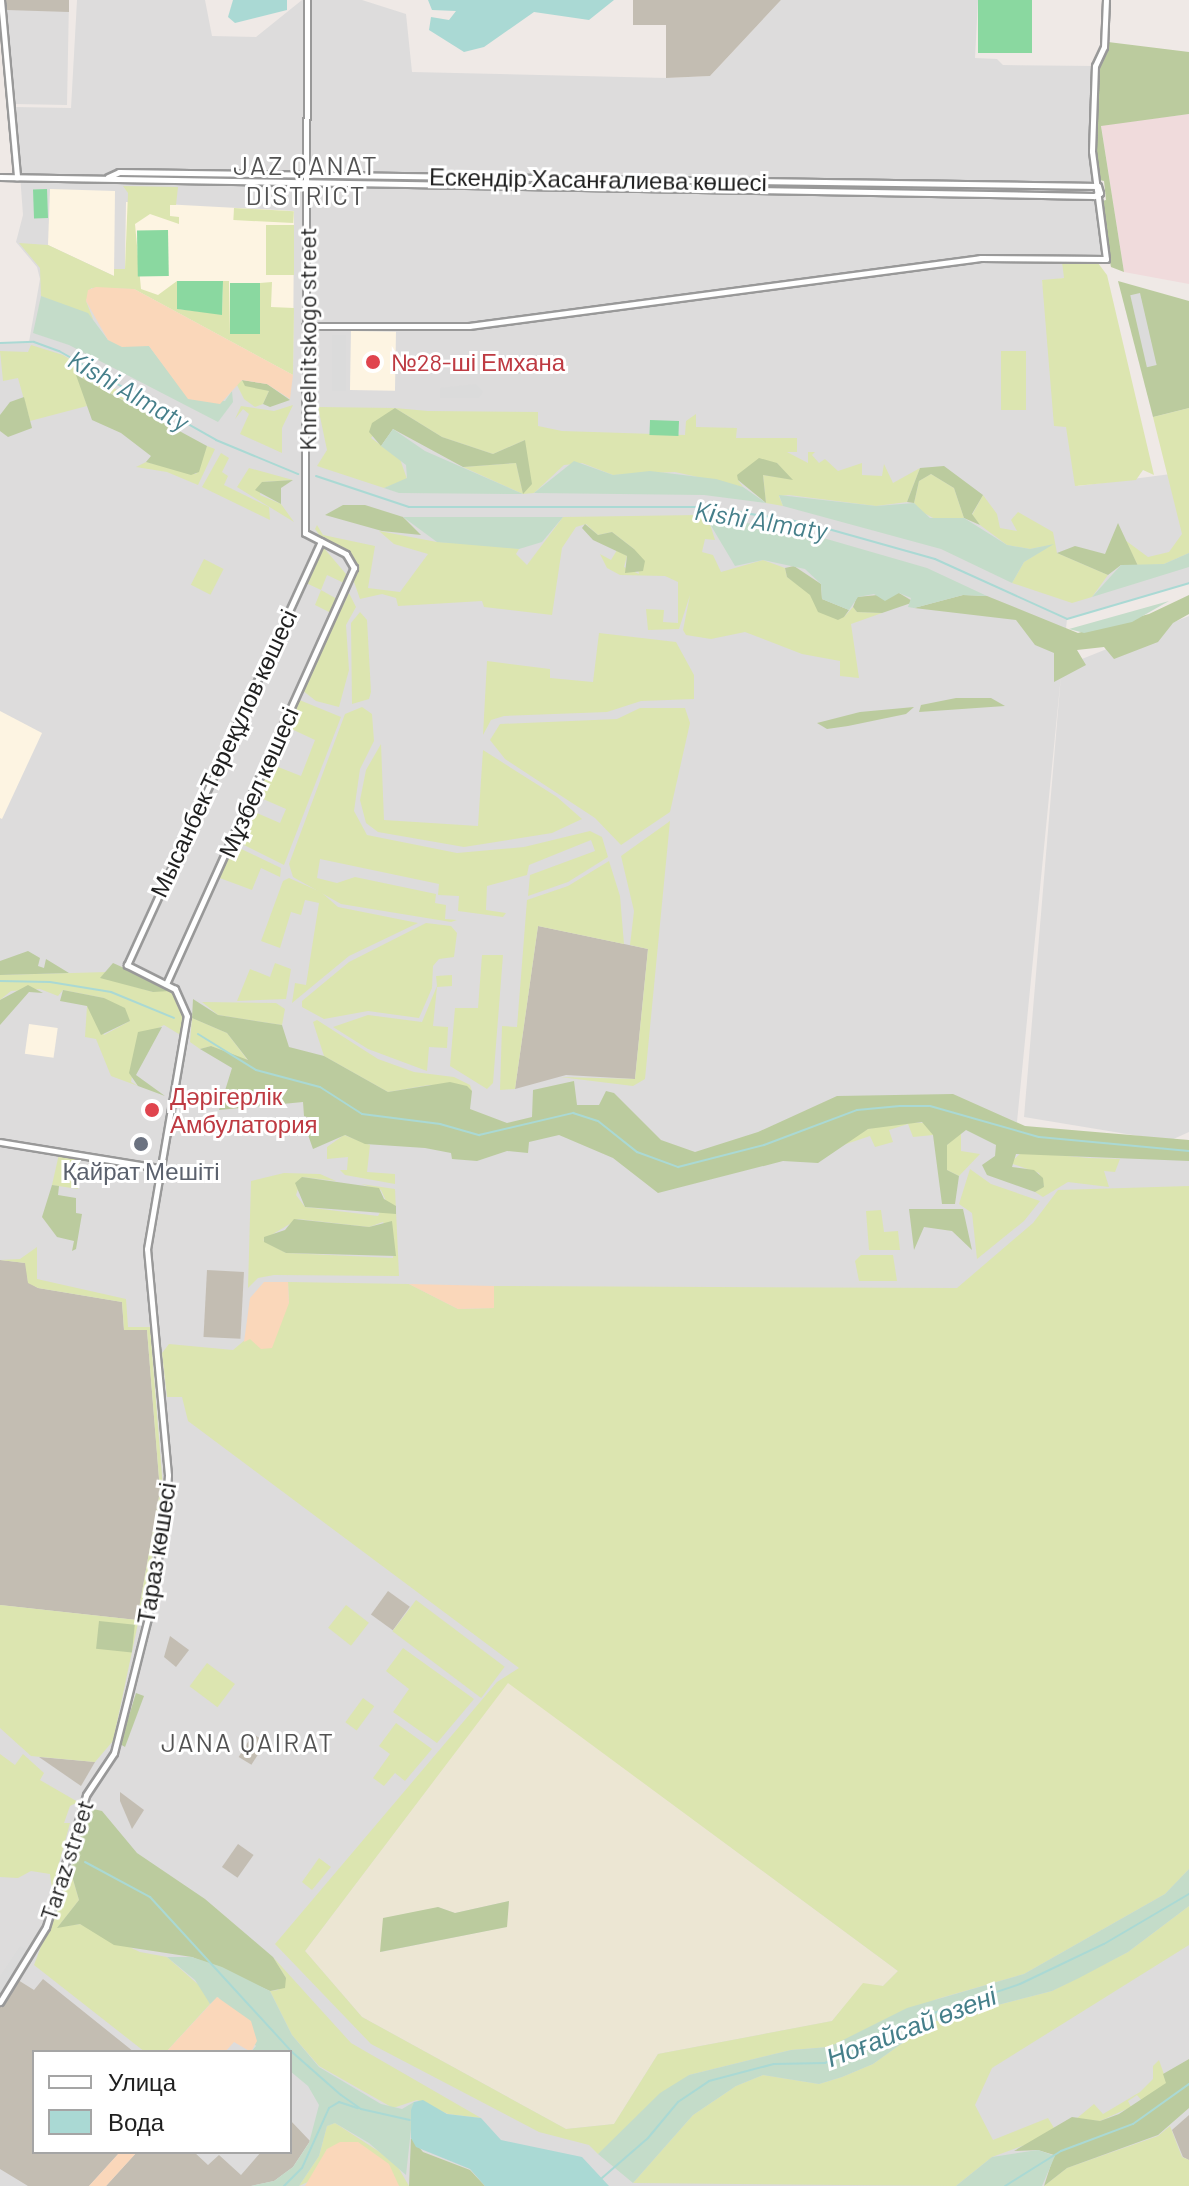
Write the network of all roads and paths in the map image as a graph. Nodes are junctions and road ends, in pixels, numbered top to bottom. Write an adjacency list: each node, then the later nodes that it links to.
1 (1, 0): 6 (street)
2 (307, 0): 4 (street, Khmelnitskogo street)
3 (1106, 0): 9 (street)
4 (307, 175): 7 (street, Ескендір Хасанғалиева көшесі); 8 (street, Khmelnitskogo street); 9 (street, Ескендір Хасанғалиева көшесі)
5 (0, 177): 6 (street, Ескендір Хасанғалиева көшесі)
6 (17, 177): 7 (street, Ескендір Хасанғалиева көшесі)
7 (105, 179): 8 (street, Ескендір Хасанғалиева көшесі)
8 (307, 182): 10 (street, Ескендір Хасанғалиева көшесі); 11 (street, Khmelnitskogo street)
9 (1093, 185): 10 (street)
10 (1094, 196): 11 (street)
11 (305, 326): 12 (street, Khmelnitskogo street)
12 (321, 541): 13 (street, Мұзбел көшесі); 13 (street, Мысанбек Төреқұлов көшесі)
13 (166, 984): 15 (street, Тараз көшесі)
14 (0, 1142): 15 (street)
15 (158, 1168): 16 (street, Тараз көшесі)
16 (0, 2002)

